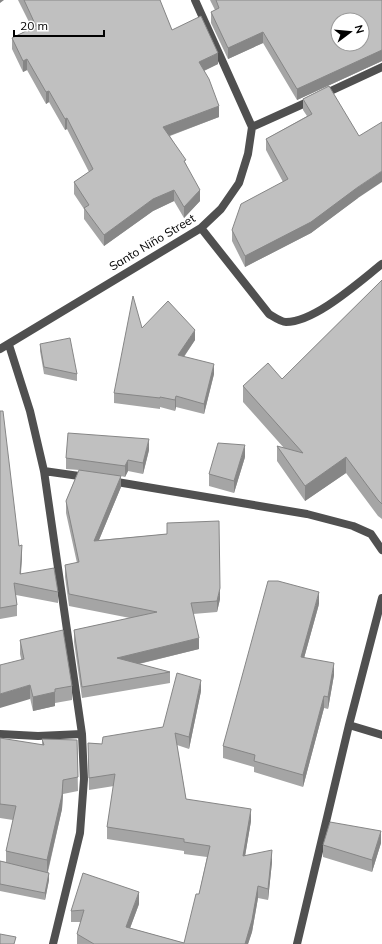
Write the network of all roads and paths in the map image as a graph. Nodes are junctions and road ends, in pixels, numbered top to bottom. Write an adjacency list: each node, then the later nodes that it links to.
1 (195, 0): 3 (street)
2 (382, 67): 3 (street)
3 (252, 127): 4 (street, Santo Niño Street)
4 (201, 228): 5 (street); 6 (street, Santo Niño Street)
5 (382, 264)
6 (9, 345): 7 (street, Santo Niño Street); 8 (street)
7 (0, 349)
8 (44, 471): 9 (street); 13 (street)
9 (382, 550)
10 (382, 598): 11 (street)
11 (349, 725): 14 (street); 16 (street)
12 (0, 734): 13 (street)
13 (82, 734): 15 (street)
14 (382, 735)
15 (53, 944)
16 (297, 944)

